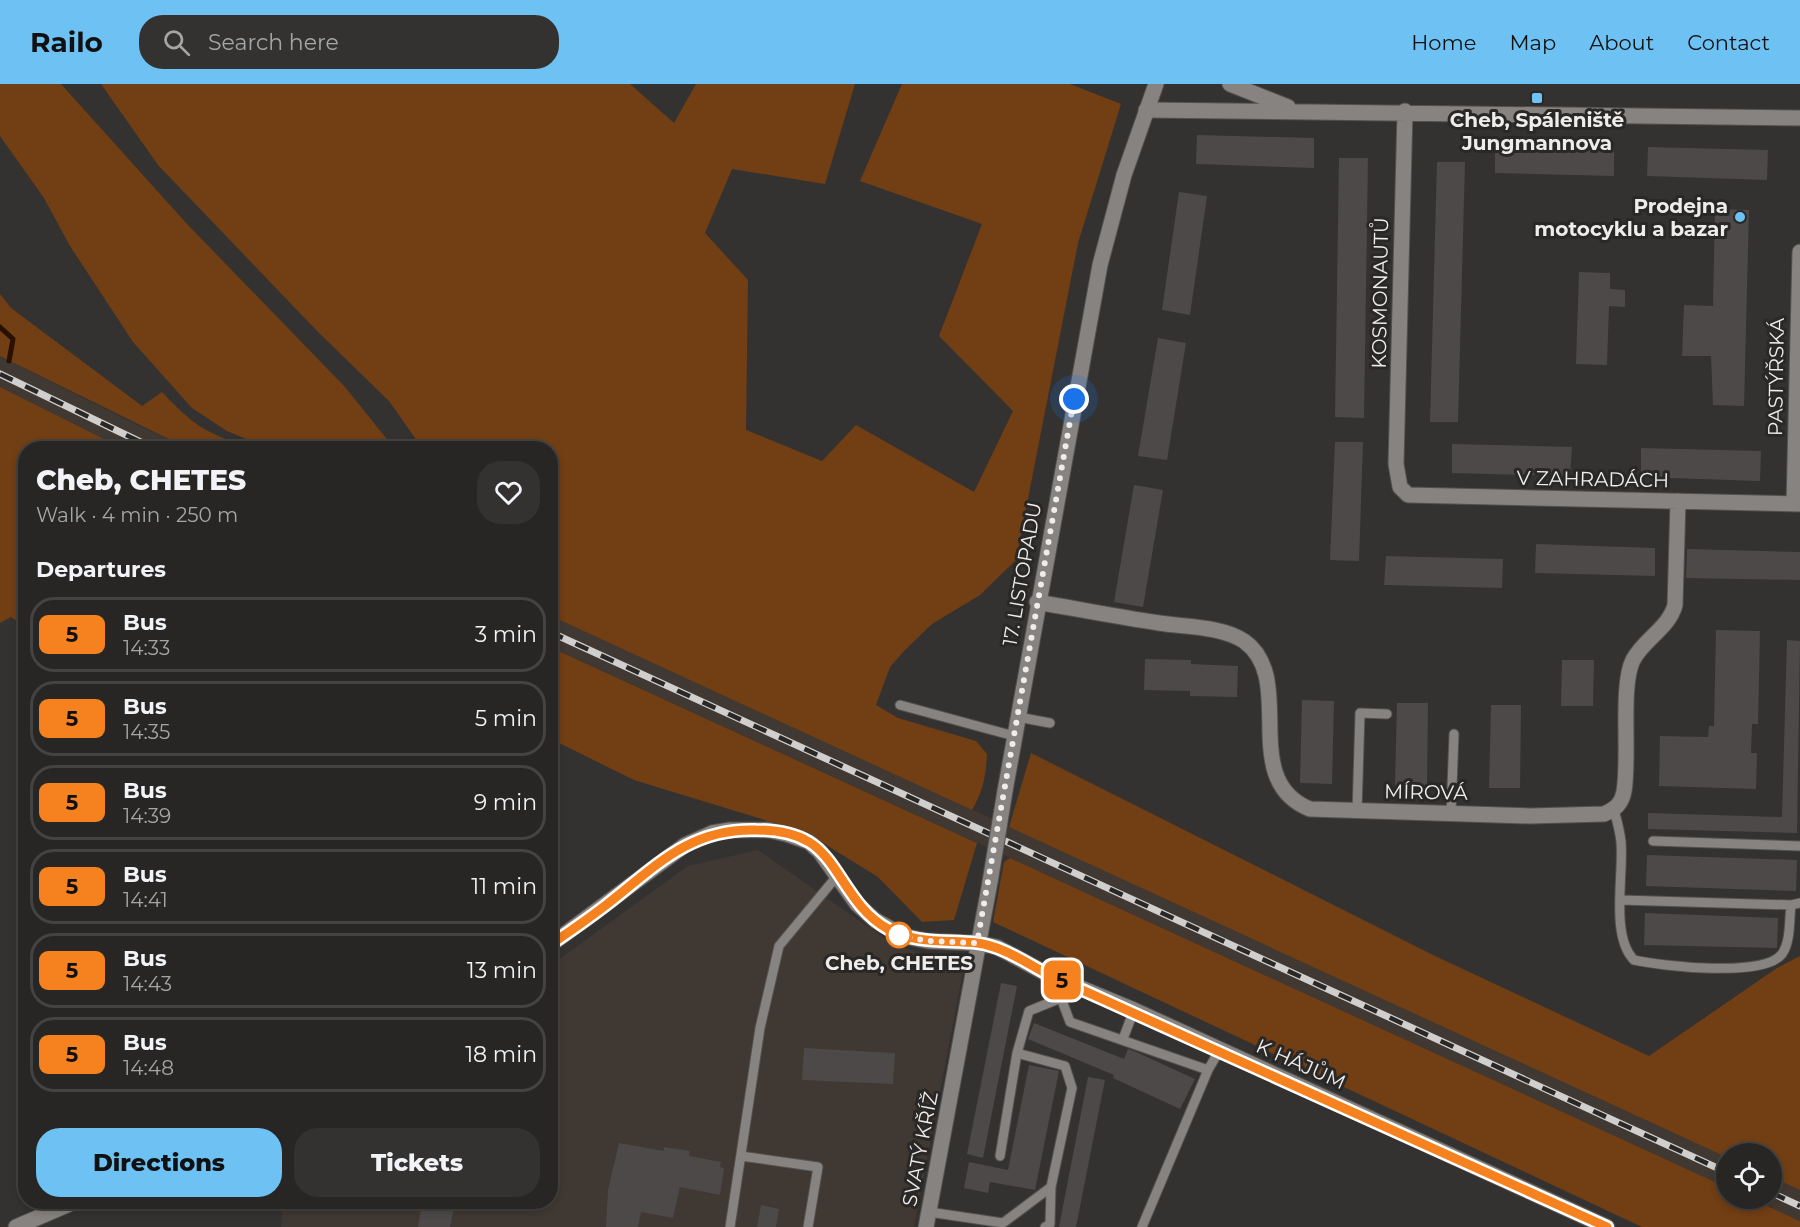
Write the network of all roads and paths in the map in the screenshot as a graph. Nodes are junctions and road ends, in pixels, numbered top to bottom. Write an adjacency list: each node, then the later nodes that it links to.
1 (1156, 84): 3 (street, 17. LISTOPADU)
2 (1230, 84): 4 (street)
3 (1146, 110): 4 (street); 12 (street, 17. LISTOPADU)
4 (1296, 111): 5 (street)
5 (1405, 111): 6 (street); 9 (street, KOSMONAUTŮ)
6 (1800, 118)
7 (1800, 252): 8 (street, PASTÝŘSKÁ)
8 (1799, 311): 11 (street, PASTÝŘSKÁ)
9 (1397, 477): 10 (street, V ZAHRADÁCH)
10 (1678, 501): 11 (street, V ZAHRADÁCH); 19 (street)
11 (1797, 504)
12 (1037, 602): 15 (street, 17. LISTOPADU); 20 (street, MÍROVÁ)
13 (900, 705): 18 (lane)
14 (1387, 714): 20 (lane)
15 (1018, 717): 16 (lane); 18 (street, 17. LISTOPADU)
16 (1050, 723)
17 (1454, 734): 21 (lane)
18 (1014, 736): 28 (street, 17. LISTOPADU, bridge)
19 (1614, 810): 21 (street, MÍROVÁ); 25 (lane)
20 (1357, 812): 21 (street, MÍROVÁ)
21 (1451, 813)
22 (1653, 841): 23 (lane)
23 (1800, 846)
24 (837, 876): 27 (street, K HÁJŮM); 28 (street, K HÁJŮM); 37 (lane)
25 (1620, 900): 26 (lane); 26 (lane)
26 (1795, 904)
27 (558, 939)
28 (977, 943): 29 (street, K HÁJŮM); 36 (street, 17. LISTOPADU)
29 (1068, 982): 30 (lane); 31 (street, K HÁJŮM)
30 (1061, 998): 32 (lane); 34 (lane)
31 (1134, 1010): 32 (lane); 33 (street, K HÁJŮM)
32 (1123, 1039): 35 (lane)
33 (1220, 1051): 35 (lane); 49 (street, K HÁJŮM)
34 (1017, 1053): 38 (lane); 39 (lane)
35 (1208, 1070): 48 (lane)
36 (954, 1078): 41 (street, SVATÝ KŘÍŽ)
37 (741, 1156): 44 (lane); 45 (lane)
38 (1000, 1156)
39 (1051, 1187): 42 (lane); 47 (lane)
40 (58, 1209): 43 (street)
41 (928, 1220): 42 (lane)
42 (1003, 1223): 46 (lane)
43 (16, 1227)
44 (730, 1227)
45 (808, 1227)
46 (1013, 1227)
47 (1045, 1227)
48 (1142, 1227)
49 (1607, 1227)

